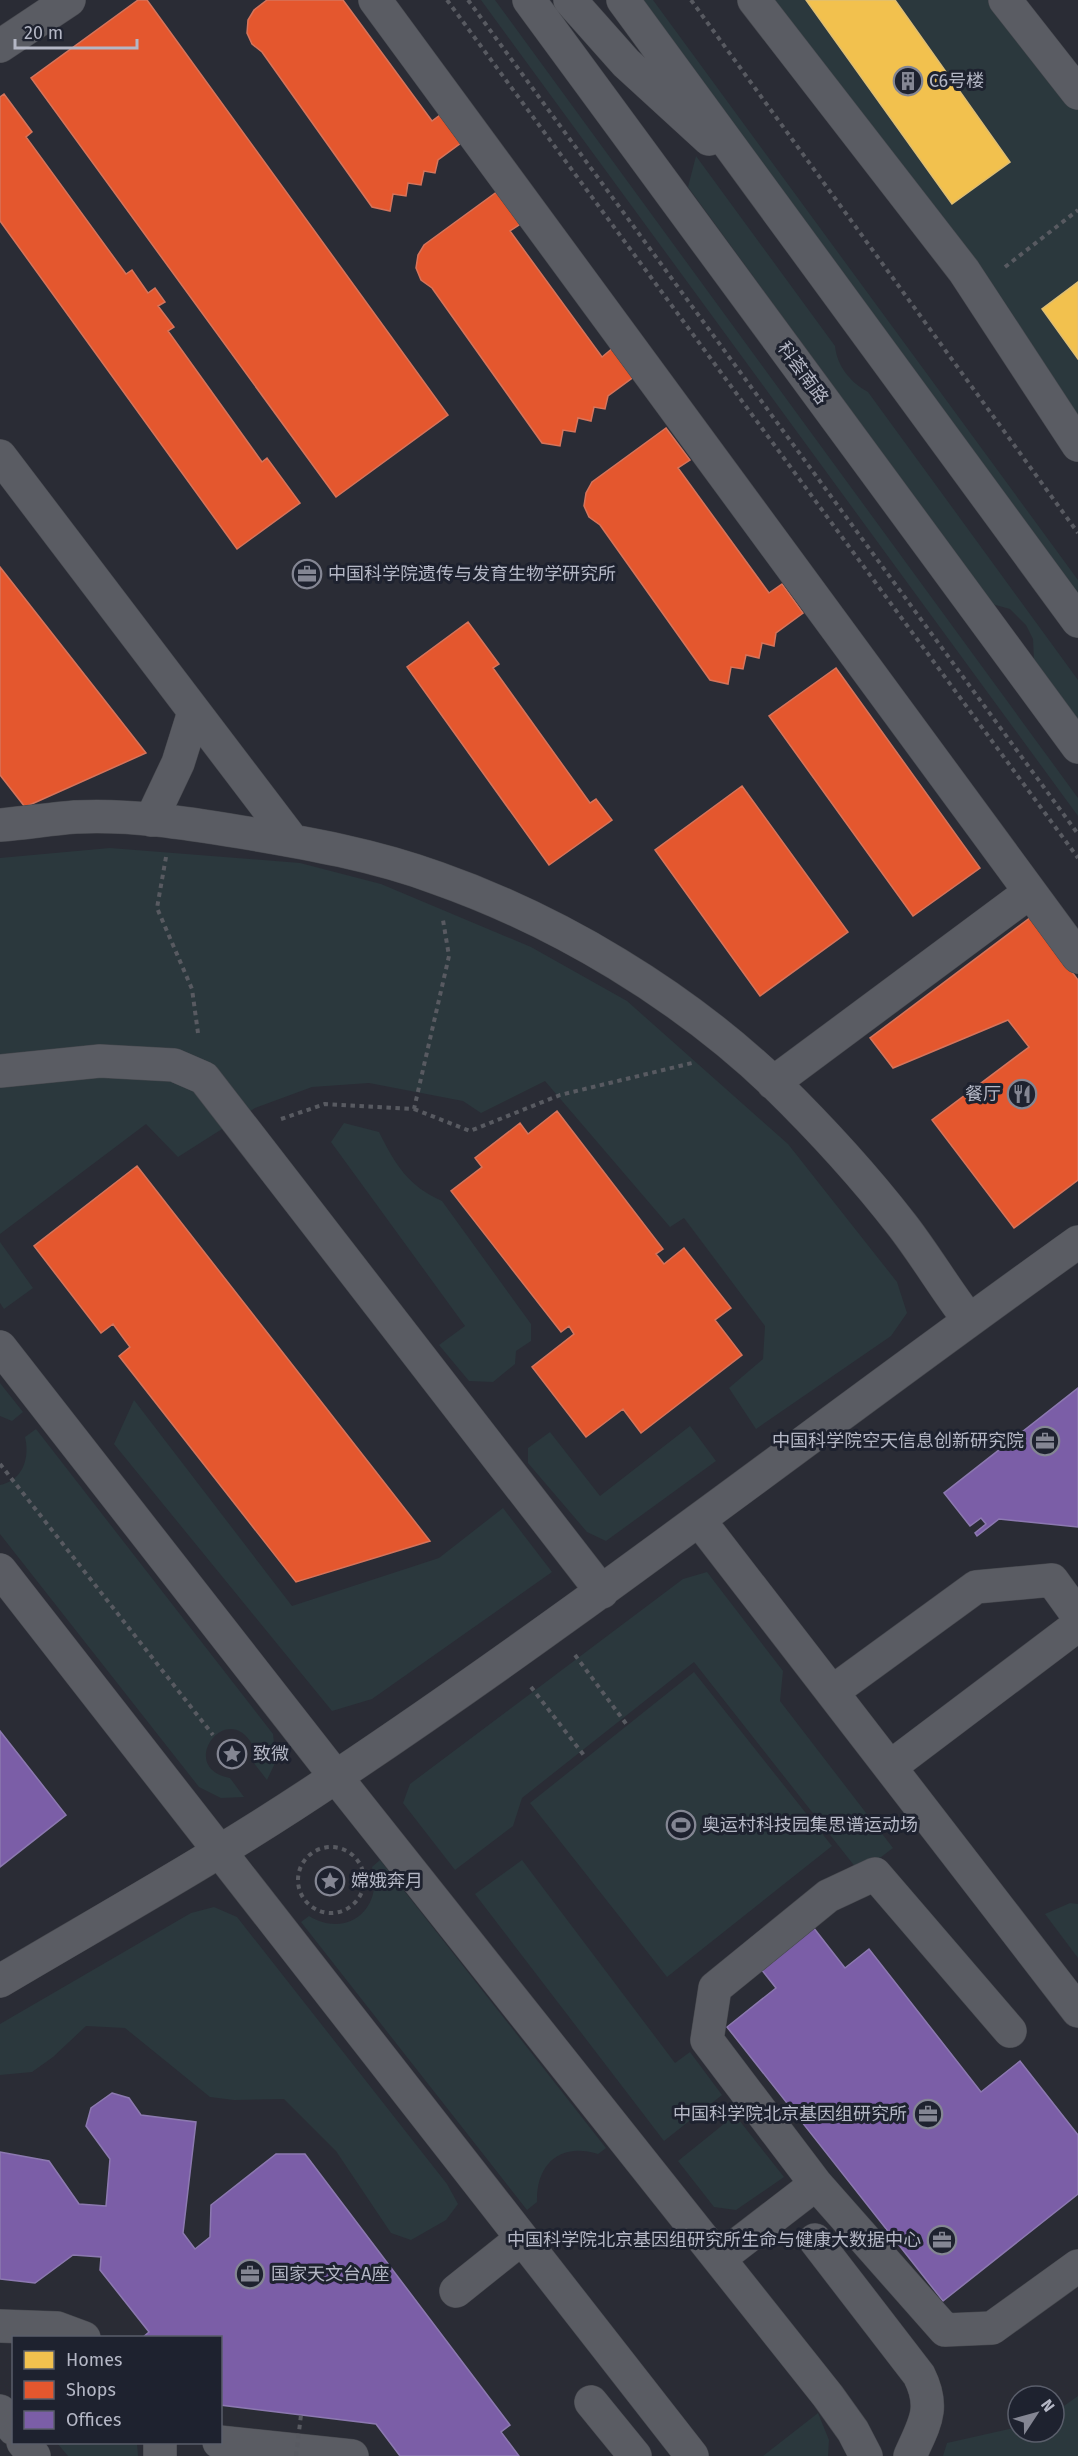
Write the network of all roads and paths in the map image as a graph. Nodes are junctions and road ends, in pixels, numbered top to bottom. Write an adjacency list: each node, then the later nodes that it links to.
1 (69, 0): 11 (street)
2 (375, 0): 28 (street)
3 (447, 0): 26 (path)
4 (468, 0): 24 (path)
5 (529, 0): 21 (street, 科荟南路)
6 (570, 0): 13 (street)
7 (623, 0): 13 (street)
8 (691, 0): 18 (path)
9 (754, 0): 15 (street)
10 (1005, 0): 12 (street)
11 (0, 46)
12 (1078, 93)
13 (744, 166): 19 (street)
14 (1078, 210): 15 (path)
15 (976, 289): 16 (street)
16 (1078, 445)
17 (0, 456): 20 (street)
18 (1078, 533)
19 (1078, 621)
20 (194, 712): 22 (street); 25 (street)
21 (1078, 747)
22 (161, 820): 23 (street); 25 (street); 32 (path)
23 (0, 825)
24 (1078, 834)
25 (291, 840): 27 (street)
26 (1078, 858)
27 (437, 878): 30 (street); 34 (path)
28 (1030, 892): 29 (street); 33 (street)
29 (1078, 957)
30 (738, 1052): 33 (street); 34 (path)
31 (0, 1071): 32 (street)
32 (204, 1077): 35 (street)
33 (773, 1083): 37 (street)
34 (414, 1109): 35 (path)
35 (245, 1131): 42 (street)
36 (1078, 1242): 37 (street)
37 (969, 1320): 40 (street)
38 (0, 1347): 52 (street)
39 (0, 1464): 49 (path)
40 (699, 1520): 42 (street); 47 (street)
41 (0, 1570): 53 (street)
42 (602, 1592): 52 (street)
43 (1078, 1616): 47 (street)
44 (1078, 1625): 51 (street)
45 (571, 1650): 48 (path)
46 (527, 1682): 50 (path)
47 (832, 1692): 51 (street)
48 (627, 1725)
49 (213, 1735)
50 (586, 1758)
51 (890, 1767): 56 (street)
52 (336, 1777): 53 (street); 61 (street)
53 (220, 1852): 55 (street); 59 (street)
54 (338, 1912): 54 (path)
55 (0, 1981)
56 (1078, 2011)
57 (1010, 2031): 58 (street)
58 (816, 2184): 61 (street); 62 (street)
59 (521, 2238): 63 (street); 74 (street)
60 (815, 2240): 76 (street)
61 (720, 2258): 75 (street)
62 (1078, 2266)
63 (456, 2291)
64 (0, 2326): 65 (street)
65 (81, 2336)
66 (591, 2402): 73 (street)
67 (0, 2412): 69 (street)
68 (301, 2415): 71 (path, bridge)
69 (12, 2427)
70 (222, 2442): 72 (street)
71 (296, 2456)
72 (351, 2456)
73 (635, 2456)
74 (692, 2456)
75 (866, 2456)
76 (910, 2456)

